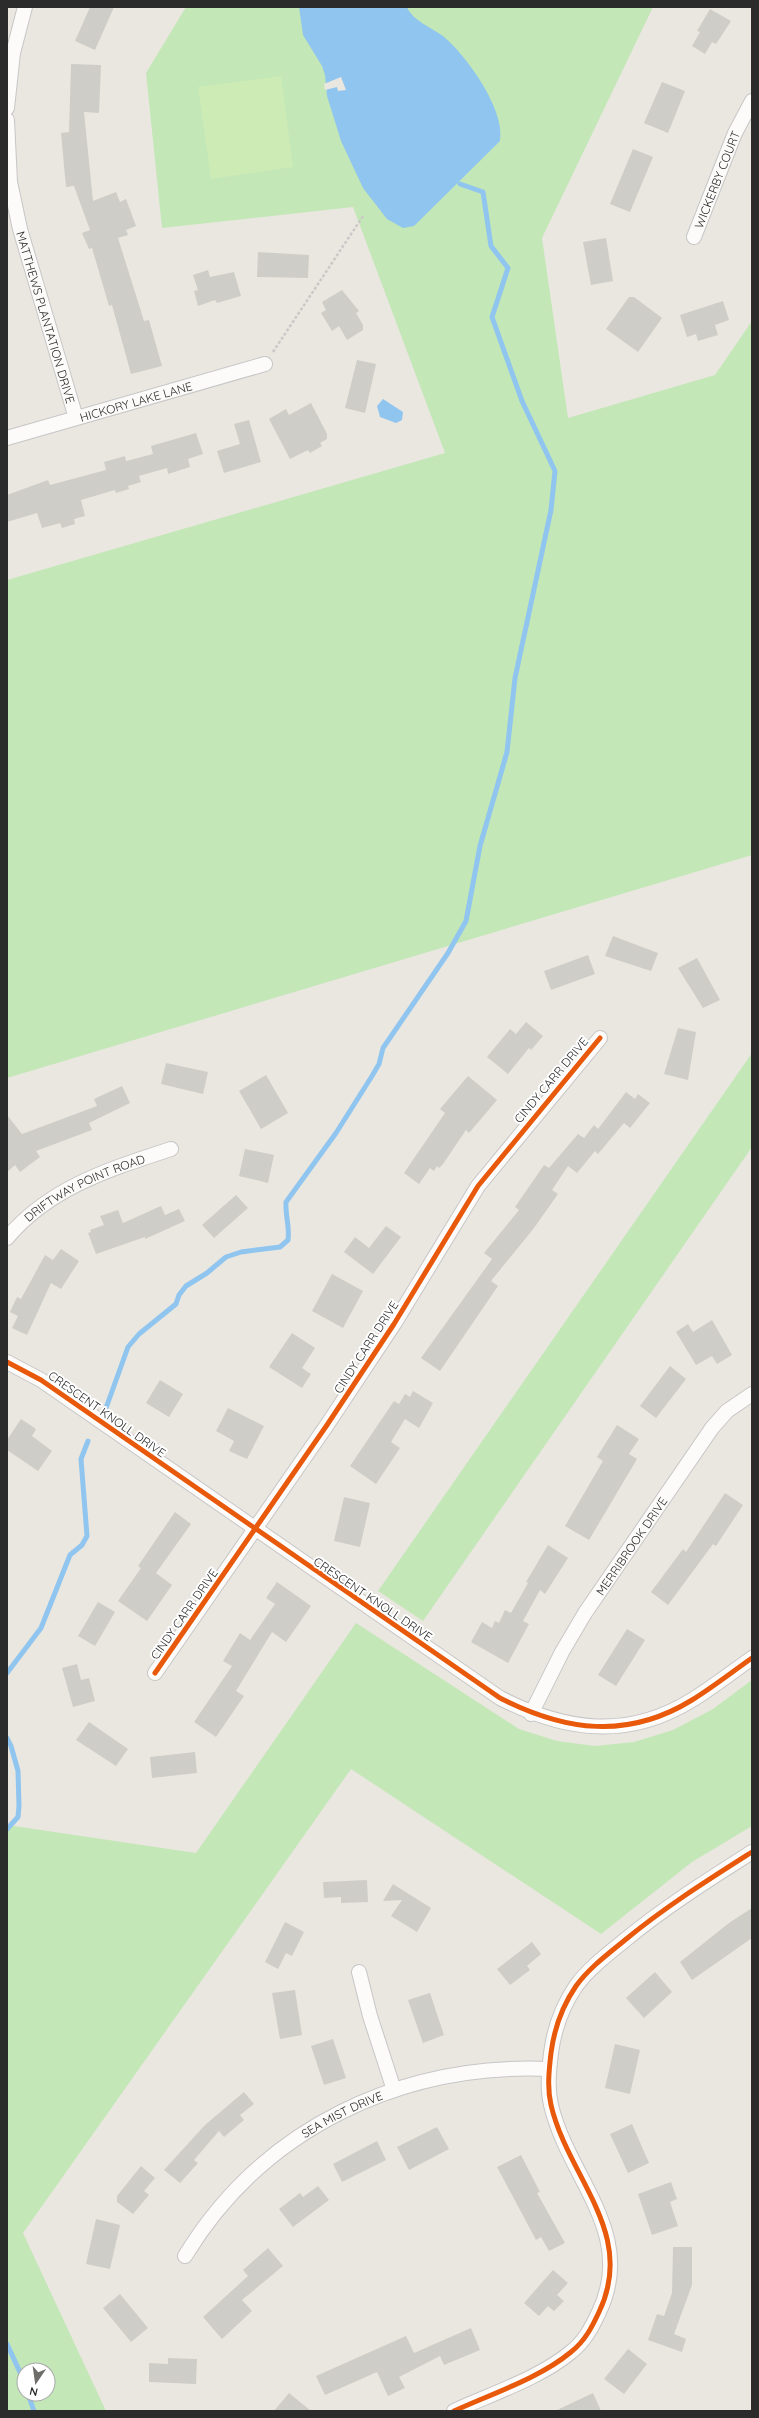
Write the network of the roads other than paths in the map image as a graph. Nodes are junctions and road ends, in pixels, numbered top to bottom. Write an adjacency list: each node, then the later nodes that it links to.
1 (25, 7): 3 (street)
2 (752, 101): 5 (street, WICKERBY COURT)
3 (7, 108)
4 (7, 120): 7 (street, MATTHEWS PLANTATION DRIVE)
5 (694, 237)
6 (265, 364): 7 (street, HICKORY LAKE LANE)
7 (76, 418): 8 (street, HICKORY LAKE LANE)
8 (7, 438)
9 (600, 1038): 14 (street, CINDY CARR DRIVE)
10 (171, 1149): 11 (street, DRIFTWAY POINT ROAD)
11 (7, 1238)
12 (7, 1362): 14 (street, CRESCENT KNOLL DRIVE)
13 (752, 1394): 17 (street, MERRIBROOK DRIVE)
14 (254, 1530): 16 (street, CINDY CARR DRIVE); 17 (street, CRESCENT KNOLL DRIVE)
15 (752, 1658): 17 (street, CRESCENT KNOLL DRIVE)
16 (155, 1672)
17 (531, 1714)
18 (752, 1852): 20 (street)
19 (360, 1972): 21 (street)
20 (549, 2069): 21 (street, SEA MIST DRIVE); 23 (street)
21 (394, 2090): 22 (street, SEA MIST DRIVE)
22 (185, 2256)
23 (454, 2411)

